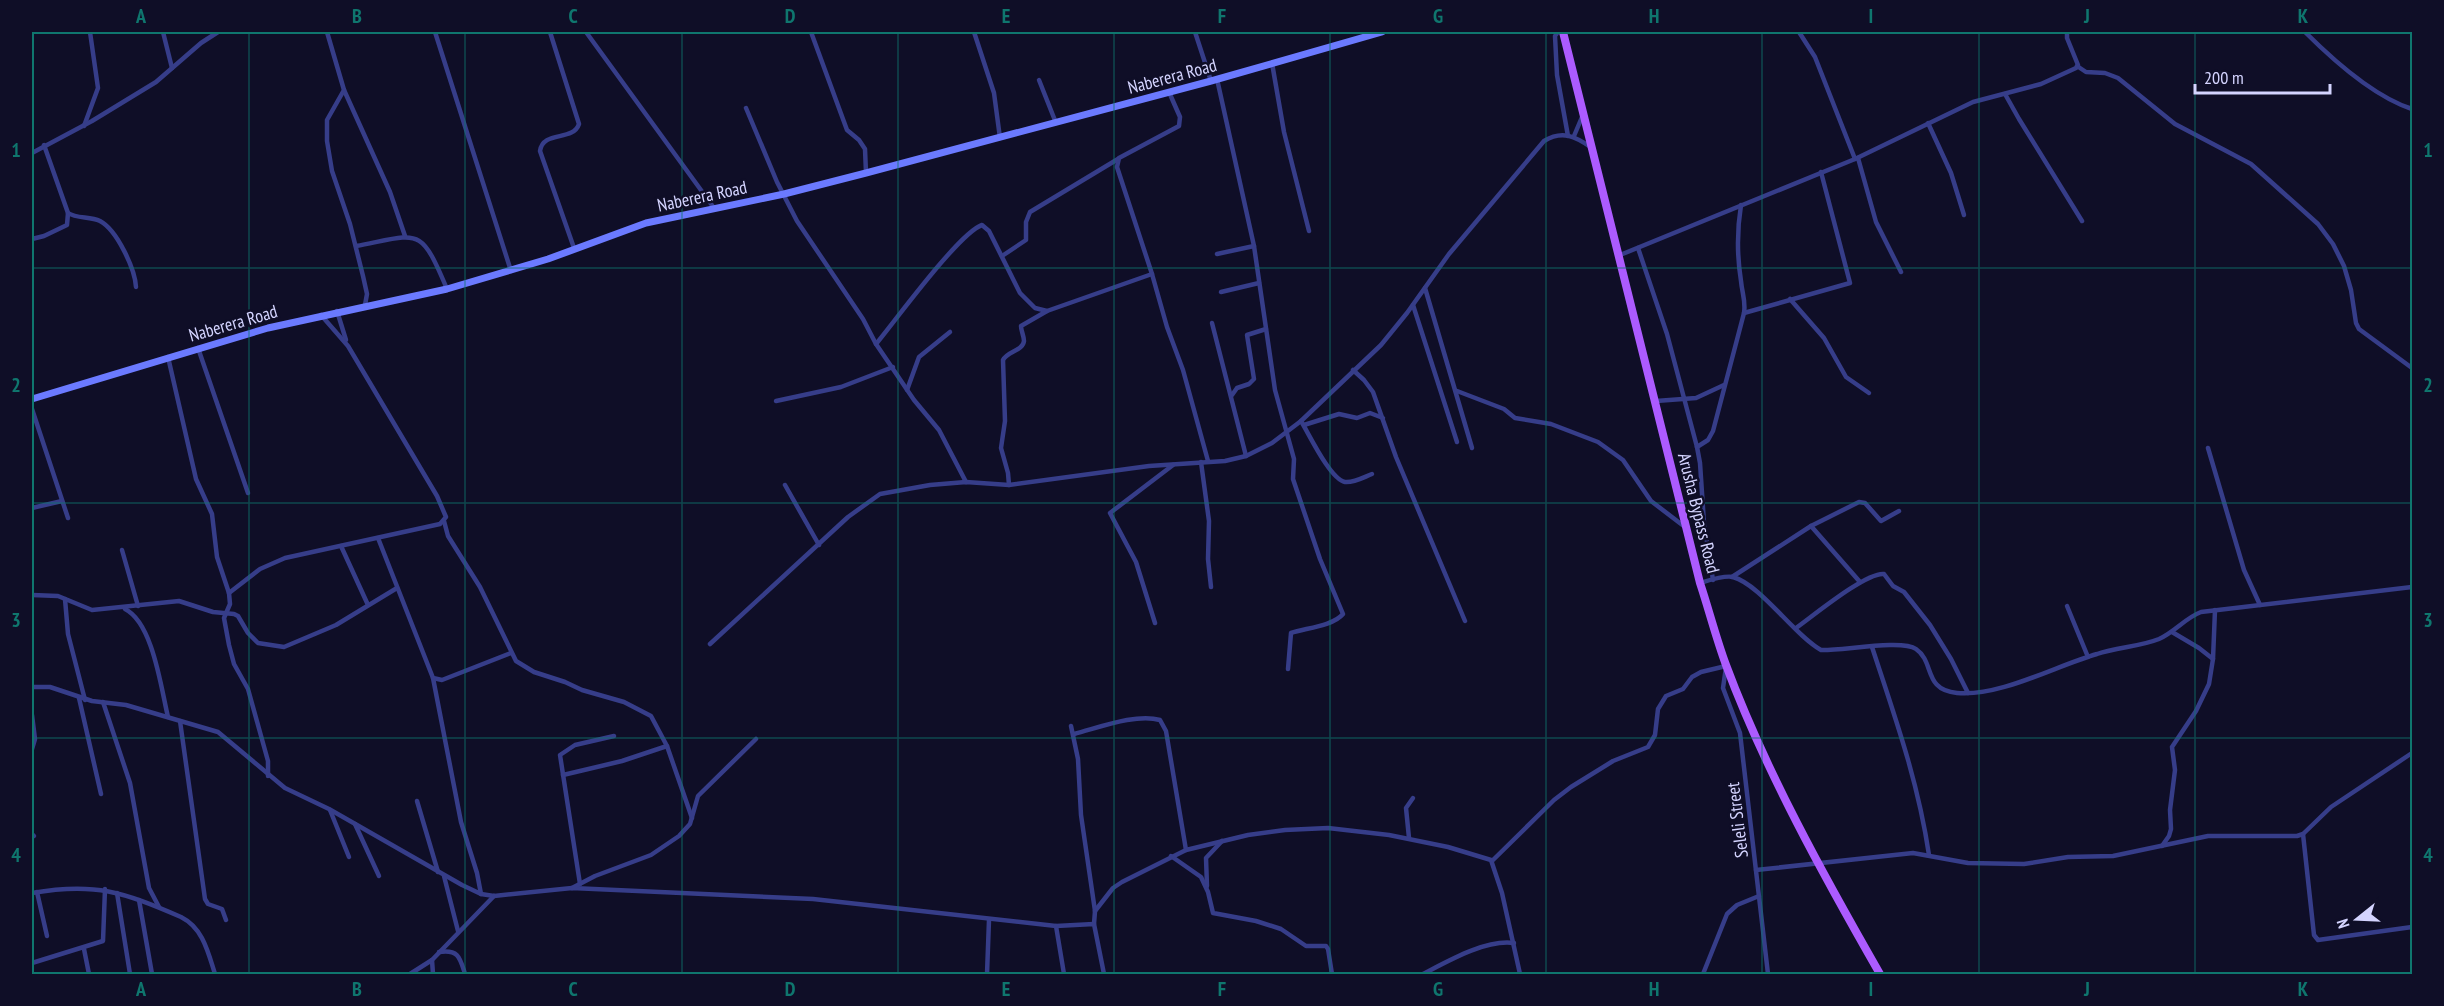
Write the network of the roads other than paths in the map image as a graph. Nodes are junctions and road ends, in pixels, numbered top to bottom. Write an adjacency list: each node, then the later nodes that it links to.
1 (90, 32): 30 (street)
2 (164, 32): 19 (street)
3 (218, 32): 19 (street)
4 (327, 32): 22 (street)
5 (435, 32): 56 (street)
6 (550, 32): 51 (street)
7 (586, 32): 42 (street)
8 (811, 32): 39 (street)
9 (974, 32): 32 (street)
10 (1195, 32): 21 (street)
11 (1377, 32): 17 (street, Naberera Road)
12 (1558, 32): 31 (street)
13 (1563, 32): 27 (main road, Arusha Bypass Road)
14 (1799, 32): 37 (street)
15 (2067, 32): 18 (street)
16 (2305, 32): 26 (street)
17 (1272, 63): 21 (street, Naberera Road); 46 (street)
18 (2077, 66): 24 (street); 79 (street)
19 (172, 68): 30 (street)
20 (1039, 80): 28 (street)
21 (1214, 80): 23 (street, Naberera Road); 50 (street)
22 (344, 90): 47 (street); 49 (street)
23 (1169, 92): 28 (street, Naberera Road); 36 (street)
24 (2006, 94): 29 (street); 45 (street)
25 (746, 108): 40 (street)
26 (2412, 109)
27 (1584, 113): 31 (street); 34 (main road, Arusha Bypass Road)
28 (1056, 123): 32 (street, Naberera Road)
29 (1928, 123): 37 (street); 44 (street)
30 (84, 126): 33 (street)
31 (1571, 136): 34 (street); 61 (street)
32 (1000, 138): 39 (street, Naberera Road)
33 (44, 145): 35 (street); 43 (street)
34 (1592, 148): 54 (main road, Arusha Bypass Road)
35 (32, 153)
36 (1118, 159): 55 (street); 58 (street)
37 (1857, 159): 38 (street); 57 (street)
38 (1821, 172): 41 (street); 64 (street)
39 (866, 173): 40 (street, Naberera Road)
40 (784, 194): 42 (street, Naberera Road); 74 (street)
41 (1741, 205): 52 (street); 69 (street)
42 (714, 208): 51 (street, Naberera Road)
43 (68, 213): 48 (street); 60 (street)
44 (1964, 215)
45 (2082, 221)
46 (1310, 231)
47 (405, 236): 49 (street); 62 (street)
48 (32, 239)
49 (356, 246): 65 (street)
50 (1254, 246): 53 (street); 59 (street)
51 (574, 248): 56 (street, Naberera Road)
52 (1638, 248): 54 (street); 86 (street)
53 (1217, 254)
54 (1620, 255): 89 (main road, Arusha Bypass Road)
55 (1002, 256): 67 (street); 74 (street)
56 (511, 271): 62 (street, Naberera Road)
57 (1900, 272)
58 (1152, 274): 67 (street); 99 (street)
59 (1259, 283): 63 (street); 72 (street)
60 (136, 287)
61 (1425, 288): 66 (street); 83 (street)
62 (447, 290): 65 (street, Naberera Road)
63 (1221, 292)
64 (1790, 298): 69 (street); 84 (street)
65 (365, 305): 68 (street, Naberera Road)
66 (1413, 305): 80 (street); 94 (street)
67 (1047, 311): 105 (street)
68 (337, 312): 70 (street, Naberera Road); 75 (street)
69 (1744, 313): 81 (street)
70 (321, 315): 75 (street); 76 (street, Naberera Road)
71 (1212, 323): 85 (street)
72 (1266, 329): 85 (street); 93 (street)
73 (950, 332): 82 (street)
74 (876, 344): 78 (street)
75 (348, 346): 111 (street)
76 (198, 348): 77 (street, Naberera Road); 106 (street)
77 (168, 357): 87 (street, Naberera Road); 125 (street)
78 (893, 367): 82 (street); 88 (street)
79 (2412, 368)
80 (1353, 370): 91 (street); 92 (street)
81 (1724, 386): 86 (street); 95 (street)
82 (907, 390): 103 (street)
83 (1457, 391): 96 (street); 113 (street)
84 (1869, 393)
85 (1232, 398): 98 (street)
86 (1684, 398): 89 (street); 95 (street)
87 (32, 399)
88 (776, 401)
89 (1656, 401): 113 (main road, Arusha Bypass Road)
90 (32, 409): 107 (street)
91 (1383, 418): 92 (street); 135 (street)
92 (1303, 423): 93 (street); 102 (street)
93 (1287, 433): 98 (street); 145 (street)
94 (1457, 442)
95 (1697, 447): 119 (street)
96 (1472, 448)
97 (2208, 448): 129 (street)
98 (1246, 456): 99 (street)
99 (1208, 461): 100 (street)
100 (1201, 462): 101 (street); 122 (street)
101 (1175, 463): 105 (street); 136 (street)
102 (1372, 474)
103 (966, 482): 105 (street); 115 (street)
104 (785, 485): 115 (street)
105 (1009, 485)
106 (248, 493)
107 (62, 501): 108 (street); 110 (street)
108 (32, 508)
109 (1899, 511): 112 (street)
110 (68, 518)
111 (444, 520): 114 (street); 141 (street)
112 (1811, 526): 118 (street); 120 (street)
113 (1687, 528): 121 (main road, Arusha Bypass Road)
114 (378, 538): 116 (street); 124 (street)
115 (819, 545): 139 (street)
116 (341, 546): 125 (street); 128 (street)
117 (122, 550): 130 (street)
118 (1732, 577): 119 (street); 137 (street)
119 (1713, 580): 121 (street)
120 (1860, 582): 137 (street); 148 (street)
121 (1701, 583): 144 (main road, Arusha Bypass Road)
122 (1211, 587)
123 (2412, 587): 129 (street)
124 (397, 588): 128 (street); 146 (street)
125 (229, 593): 134 (street)
126 (32, 595): 127 (street)
127 (64, 599): 132 (street); 149 (street)
128 (368, 605): 134 (street)
129 (2260, 605): 133 (street)
130 (138, 606): 132 (street); 134 (street)
131 (2067, 606): 142 (street)
132 (123, 608): 152 (street)
133 (2215, 610): 138 (street); 143 (street)
134 (226, 612): 162 (street)
135 (1465, 621)
136 (1155, 623)
137 (1797, 628): 140 (street)
138 (2172, 632): 142 (street); 143 (street)
139 (710, 644)
140 (1872, 647): 148 (street); 175 (street)
141 (511, 653): 146 (street); 158 (street)
142 (2088, 657): 148 (street)
143 (2213, 659): 172 (street)
144 (1726, 666): 177 (street); 178 (main road, Arusha Bypass Road); 179 (street, Seleli Street)
145 (1288, 669)
146 (433, 678): 189 (street)
147 (32, 687): 149 (street)
148 (1968, 693)
149 (82, 699): 150 (street); 163 (street)
150 (103, 702): 152 (street); 193 (street)
151 (32, 715): 159 (street)
152 (168, 717): 153 (street)
153 (180, 721): 162 (street); 196 (street)
154 (1071, 726): 155 (street)
155 (1074, 734): 173 (street); 194 (street)
156 (614, 736): 161 (street)
157 (756, 739): 167 (street)
158 (667, 746): 161 (street); 167 (street)
159 (32, 749)
160 (2412, 753): 169 (street)
161 (563, 775): 183 (street)
162 (268, 776): 166 (street)
163 (101, 794)
164 (1413, 798): 170 (street)
165 (417, 801): 180 (street)
166 (329, 809): 168 (street); 176 (street)
167 (692, 818): 183 (street)
168 (355, 824): 180 (street); 182 (street)
169 (2303, 834): 172 (street); 199 (street)
170 (1409, 838): 171 (street); 177 (street)
171 (1223, 841): 173 (street); 187 (street)
172 (2162, 846): 175 (street)
173 (1186, 850): 174 (street)
174 (1171, 855): 187 (street); 194 (street)
175 (1929, 855): 178 (street)
176 (349, 858)
177 (1492, 861): 202 (street)
178 (1820, 864): 179 (street); 222 (main road, Arusha Bypass Road)
179 (1756, 870): 190 (street, Seleli Street)
180 (438, 872): 181 (street)
181 (444, 875): 189 (street); 200 (street)
182 (379, 876)
183 (580, 884): 184 (street)
184 (572, 888): 191 (street); 195 (street)
185 (105, 889): 186 (street); 188 (street); 203 (street)
186 (34, 892): 201 (street)
187 (1208, 892): 217 (street)
188 (117, 893): 192 (street); 208 (street)
189 (481, 894): 191 (street)
190 (1759, 896): 220 (street); 221 (street, Seleli Street)
191 (494, 897): 200 (street)
192 (139, 900): 193 (street); 209 (street)
193 (159, 907): 210 (street)
194 (1095, 911): 197 (street)
195 (989, 920): 198 (street); 214 (street)
196 (226, 921)
197 (1094, 924): 198 (street); 216 (street)
198 (1056, 926): 215 (street)
199 (2412, 927)
200 (458, 931): 204 (street)
201 (47, 936)
202 (1514, 943): 218 (street); 219 (street)
203 (84, 949): 206 (street); 207 (street)
204 (439, 952): 205 (street); 213 (street)
205 (432, 960): 211 (street); 212 (street)
206 (32, 963)
207 (89, 975)
208 (130, 975)
209 (152, 975)
210 (215, 975)
211 (410, 975)
212 (433, 975)
213 (465, 975)
214 (987, 975)
215 (1064, 975)
216 (1104, 975)
217 (1332, 975)
218 (1423, 975)
219 (1520, 975)
220 (1703, 975)
221 (1768, 975)
222 (1880, 975)

